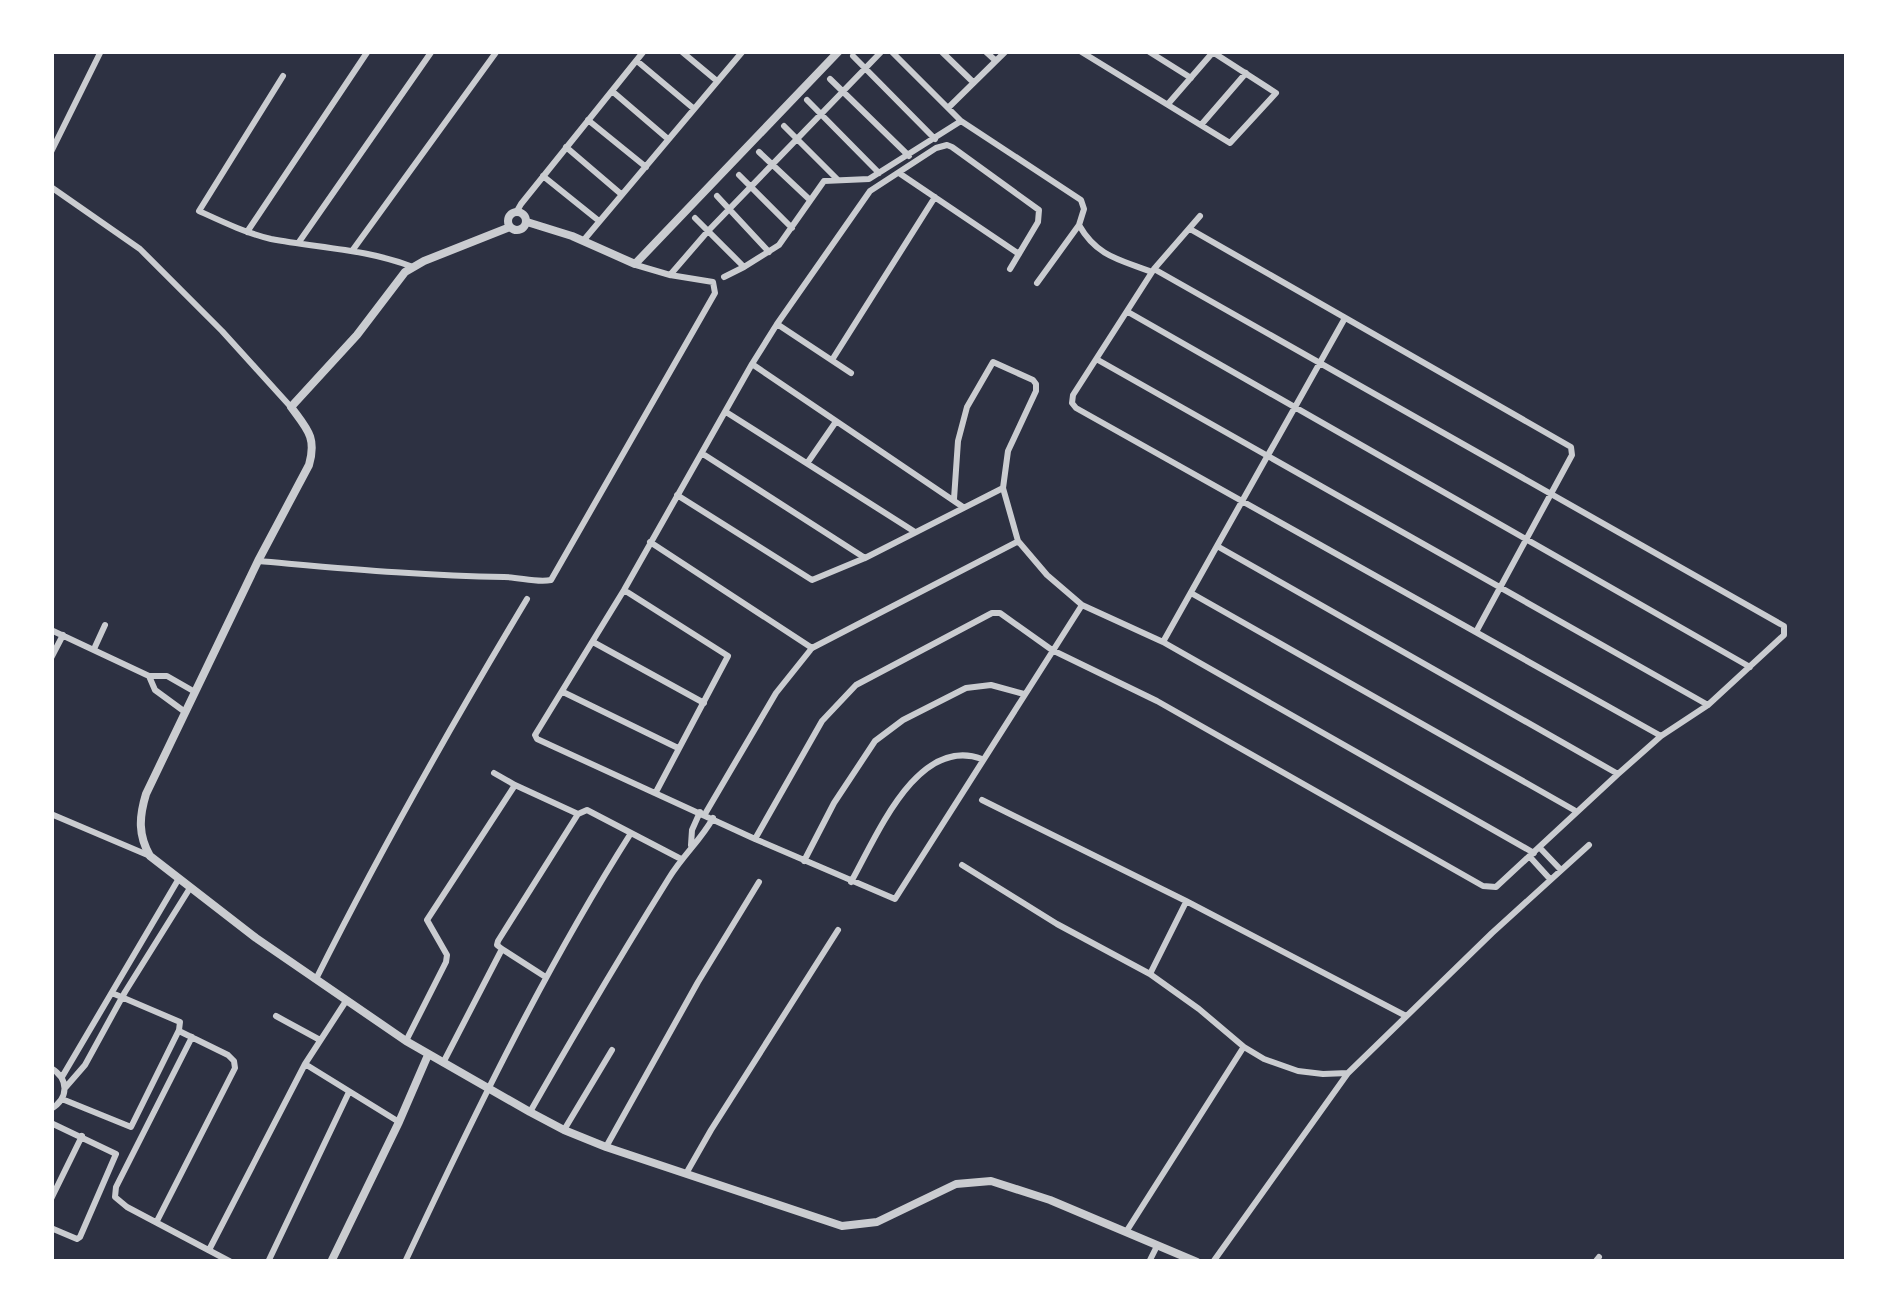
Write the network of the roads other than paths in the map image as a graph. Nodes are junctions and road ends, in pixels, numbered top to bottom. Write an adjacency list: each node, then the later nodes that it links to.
1 (101, 51): 41 (street)
2 (368, 51): 68 (street)
3 (429, 51): 70 (street)
4 (496, 51): 71 (street)
5 (644, 51): 17 (street)
6 (681, 51): 24 (street)
7 (839, 51): 74 (street)
8 (886, 51): 19 (street); 30 (street)
9 (940, 51): 25 (street)
10 (985, 51): 18 (street)
11 (1006, 51): 18 (street)
12 (1080, 51): 29 (street)
13 (1148, 51): 23 (street)
14 (1213, 51): 20 (street); 23 (street)
15 (742, 52): 24 (street)
16 (853, 56): 19 (street)
17 (636, 60): 26 (street); 31 (street)
18 (996, 61): 25 (street)
19 (865, 68): 27 (street); 39 (street)
20 (1246, 73): 35 (street); 35 (street)
21 (283, 76): 68 (street)
22 (830, 79): 27 (street)
23 (1190, 79): 29 (street)
24 (717, 81): 31 (street)
25 (973, 82): 30 (street)
26 (612, 90): 33 (street); 38 (street)
27 (843, 92): 32 (street); 43 (street)
28 (807, 100): 32 (street)
29 (1168, 104): 35 (street)
30 (949, 108): 34 (street)
31 (693, 109): 38 (street)
32 (821, 114): 37 (street); 46 (street)
33 (588, 120): 40 (street); 45 (street)
34 (961, 121): 39 (street); 63 (street)
35 (1201, 125)
36 (784, 126): 37 (street)
37 (796, 138): 44 (street); 50 (street)
38 (668, 140): 45 (street)
39 (935, 140): 43 (street)
40 (566, 147): 49 (street); 53 (street)
41 (51, 152)
42 (759, 152): 44 (street)
43 (909, 155): 46 (street)
44 (772, 164): 52 (street); 56 (street)
45 (646, 167): 53 (street)
46 (879, 173): 50 (street)
47 (899, 173): 55 (street); 73 (street); 84 (street)
48 (739, 175): 52 (street)
49 (543, 176): 58 (street); 61 (street)
50 (837, 179): 56 (street)
51 (51, 187): 91 (street)
52 (750, 187): 57 (street); 65 (street)
53 (621, 194): 61 (street)
54 (717, 196): 57 (street)
55 (935, 196): 73 (street); 85 (street)
56 (810, 200): 65 (street)
57 (729, 210): 67 (street); 72 (street)
58 (517, 212): 62 (street); 64 (street)
59 (1200, 216): 66 (street)
60 (694, 218): 67 (street)
61 (599, 221): 69 (street)
62 (526, 222): 64 (street); 69 (street)
63 (1079, 225): 78 (street); 81 (street)
64 (511, 227): 75 (street)
65 (792, 228): 72 (street)
66 (1190, 229): 78 (street); 83 (street)
67 (708, 231): 76 (street); 79 (street)
68 (247, 232): 70 (street)
69 (583, 241): 74 (street)
70 (299, 242): 71 (street)
71 (352, 251): 75 (street)
72 (769, 252): 76 (street)
73 (1019, 254): 77 (street)
74 (635, 264): 79 (street)
75 (413, 266): 91 (street)
76 (744, 267): 80 (street)
77 (1010, 269)
78 (1153, 270): 82 (street); 87 (street)
79 (670, 275): 109 (street)
80 (724, 277)
81 (1037, 283)
82 (1128, 312): 86 (street); 90 (street)
83 (1345, 318): 87 (street); 98 (street)
84 (778, 324): 85 (street); 88 (street)
85 (832, 360): 89 (street)
86 (1098, 360): 95 (street); 101 (street)
87 (1321, 362): 90 (street); 98 (street)
88 (752, 364): 92 (street); 93 (street)
89 (851, 373)
90 (1295, 406): 95 (street); 104 (street)
91 (291, 407): 109 (street)
92 (726, 412): 94 (street); 96 (street)
93 (836, 423): 96 (street); 100 (street)
94 (703, 454): 99 (street); 108 (street)
95 (1268, 456): 101 (street); 110 (street)
96 (808, 462): 103 (street)
97 (1003, 488): 100 (street); 102 (street); 106 (street)
98 (1551, 494): 104 (street); 125 (street)
99 (677, 495): 105 (street); 108 (street)
100 (954, 499): 102 (street)
101 (1243, 500): 107 (street); 117 (street)
102 (963, 507): 103 (street)
103 (916, 533): 108 (street)
104 (1526, 541): 110 (street); 125 (street)
105 (650, 542): 111 (street); 121 (street)
106 (1018, 542): 114 (street); 121 (street)
107 (1217, 546): 112 (street); 137 (street)
108 (865, 558)
109 (258, 562): 127 (street)
110 (1500, 587): 117 (street); 131 (street)
111 (624, 590): 119 (street); 130 (street)
112 (1191, 593): 120 (street); 141 (street)
113 (527, 599): 165 (street)
114 (1082, 605): 120 (street); 123 (street)
115 (105, 625): 122 (street)
116 (51, 630): 118 (street)
117 (1476, 632): 133 (street)
118 (63, 635): 122 (street); 124 (street)
119 (593, 642): 128 (street); 130 (street)
120 (1163, 643): 149 (street)
121 (812, 648): 144 (street)
122 (94, 650): 126 (street)
123 (1052, 650): 129 (street); 146 (street); 149 (street)
124 (51, 658)
125 (1750, 667): 131 (street)
126 (149, 676): 127 (street); 132 (street)
127 (195, 692): 132 (street)
128 (562, 692): 134 (street); 139 (street)
129 (1024, 694): 135 (street); 152 (street)
130 (704, 703): 134 (street)
131 (1708, 705): 133 (street)
132 (185, 712): 150 (street)
133 (1661, 736): 137 (street)
134 (678, 748): 139 (street)
135 (982, 760): 158 (street); 158 (street)
136 (494, 773): 138 (street)
137 (1618, 774): 141 (street)
138 (515, 784): 143 (street); 176 (street)
139 (656, 792): 144 (street)
140 (982, 800): 160 (street)
141 (1576, 811): 149 (street)
142 (51, 814): 150 (street)
143 (578, 814): 145 (street); 162 (street)
144 (706, 815): 146 (street); 147 (street); 147 (street)
145 (631, 833): 151 (street); 164 (street)
146 (755, 839): 152 (street)
147 (691, 845): 151 (street)
148 (1589, 845): 154 (street)
149 (1535, 852): 154 (street); 156 (street)
150 (150, 856): 155 (street)
151 (681, 859): 190 (street)
152 (804, 861): 158 (street)
153 (962, 866): 163 (street)
154 (1560, 869): 156 (street)
155 (178, 880): 159 (street); 166 (street)
156 (1550, 880): 170 (street)
157 (759, 882): 195 (street)
158 (850, 882)
159 (190, 888): 165 (street); 167 (street)
160 (1186, 901): 163 (street); 170 (street)
161 (838, 930): 196 (street)
162 (502, 949): 164 (street); 181 (street)
163 (1150, 974): 177 (street)
164 (546, 976): 186 (street)
165 (316, 979): 168 (street)
166 (112, 993): 167 (street); 171 (street)
167 (123, 997): 172 (street); 173 (street)
168 (346, 1000): 175 (street); 176 (street)
169 (276, 1016): 175 (street)
170 (1406, 1016): 183 (street)
171 (98, 1018): 172 (street); 184 (street)
172 (108, 1023): 185 (street)
173 (179, 1030): 174 (street); 188 (street)
174 (192, 1037): 198 (street); 198 (street)
175 (320, 1040): 180 (street)
176 (406, 1041): 179 (street)
177 (1244, 1047): 183 (street); 200 (street)
178 (612, 1050): 193 (street)
179 (428, 1055): 181 (street); 191 (street)
180 (305, 1064): 187 (street); 202 (street)
181 (443, 1064): 186 (street)
182 (51, 1068): 184 (street)
183 (1348, 1073): 209 (street)
184 (62, 1077): 185 (street)
185 (65, 1088): 188 (street)
186 (486, 1089): 190 (street); 206 (street)
187 (349, 1092): 191 (street); 204 (street)
188 (62, 1099): 189 (street)
189 (51, 1109)
190 (530, 1112): 193 (street)
191 (399, 1122): 205 (street)
192 (51, 1123): 194 (street)
193 (564, 1130): 195 (street)
194 (82, 1136): 197 (street); 199 (street)
195 (606, 1147): 196 (street)
196 (687, 1172): 200 (street)
197 (51, 1199)
198 (157, 1221): 202 (street)
199 (51, 1228)
200 (1126, 1232): 201 (street)
201 (1157, 1246): 207 (street); 208 (street)
202 (209, 1250): 203 (street)
203 (231, 1262)
204 (268, 1262)
205 (331, 1262)
206 (404, 1262)
207 (1149, 1262)
208 (1197, 1262)
209 (1213, 1262)

